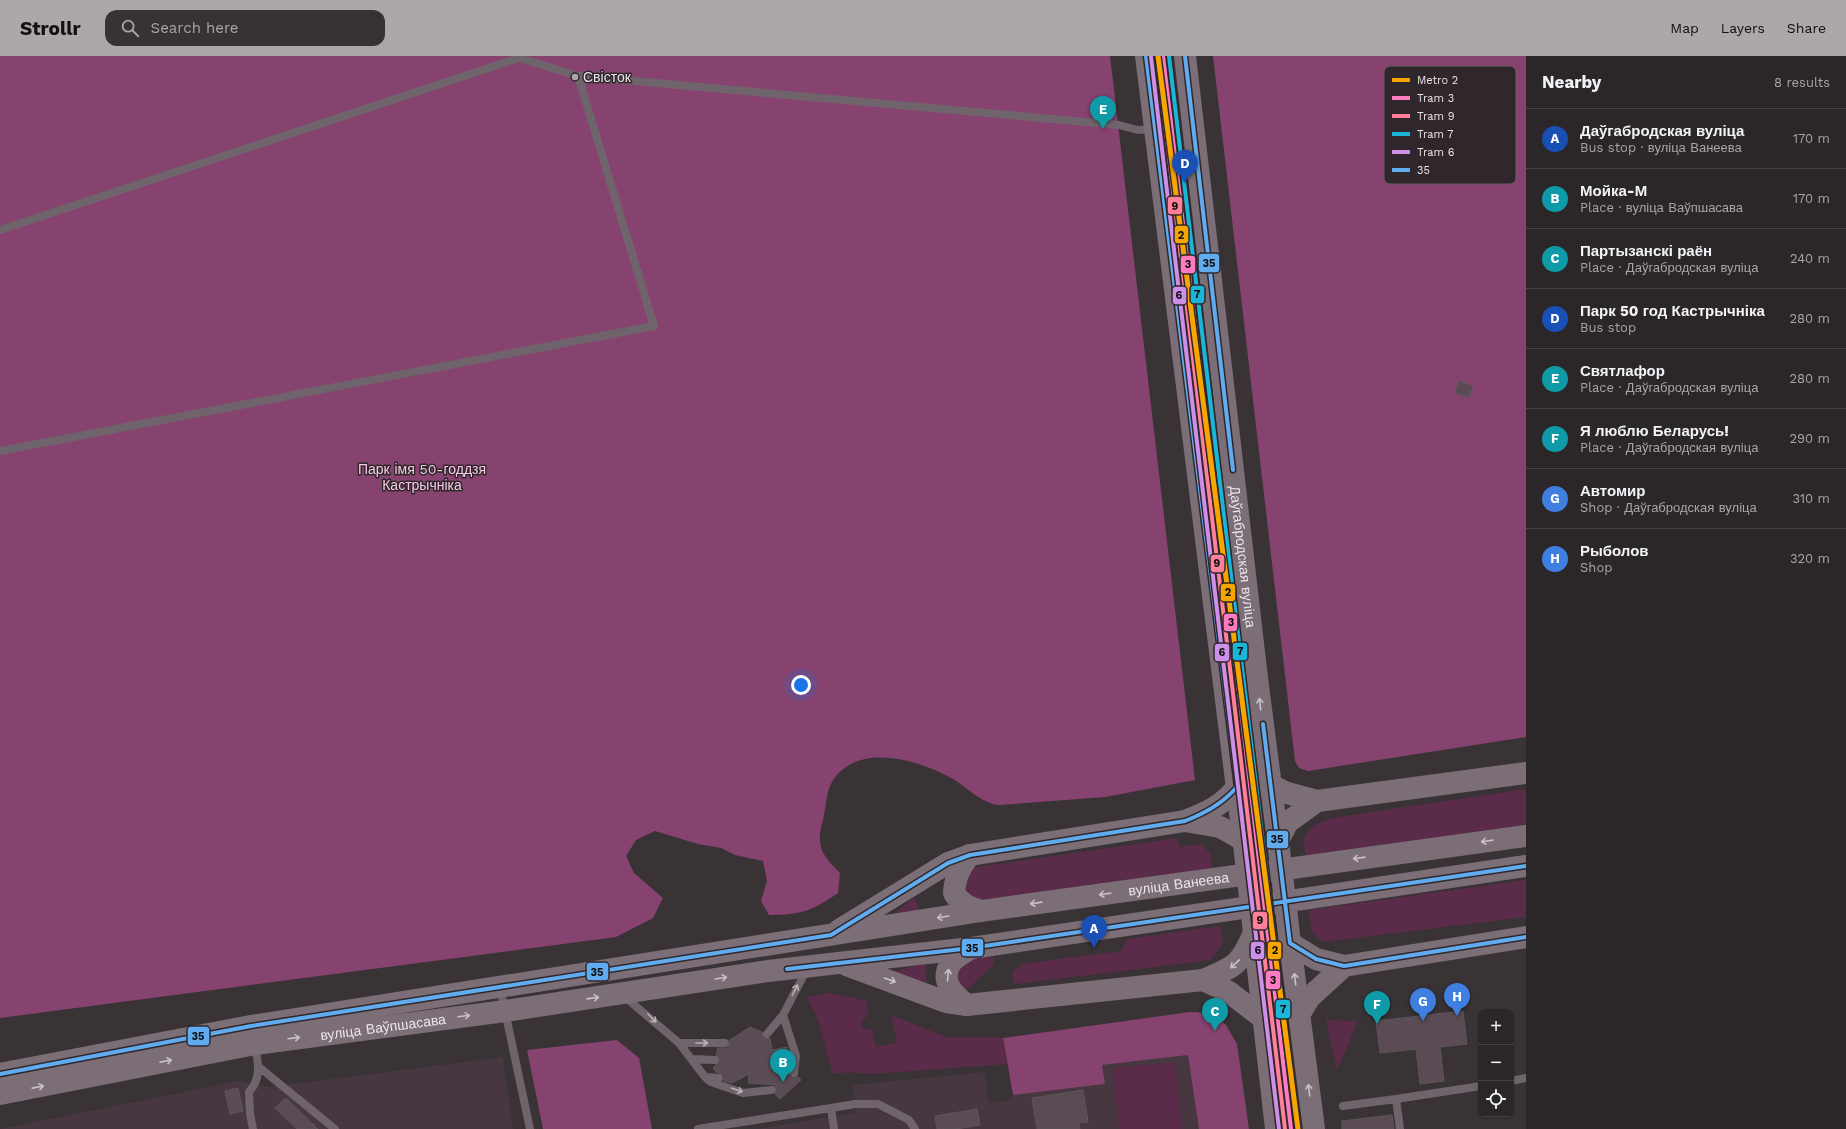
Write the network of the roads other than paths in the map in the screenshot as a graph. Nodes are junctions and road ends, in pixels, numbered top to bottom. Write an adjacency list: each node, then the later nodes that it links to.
1 (1146, 56): 4 (main road)
2 (1185, 56): 8 (main road, Даўгабродская вуліца, one-way to 2)
3 (578, 76): 4 (lane); 5 (lane); 6 (lane)
4 (1156, 129): 9 (main road)
5 (0, 230)
6 (0, 451)
7 (1526, 773): 10 (main road)
8 (1271, 785): 10 (main road); 13 (main road, Даўгабродская вуліца)
9 (1237, 787): 11 (main road); 14 (main road)
10 (1317, 801): 13 (main road)
11 (1186, 821): 14 (main road); 15 (main road)
12 (1526, 836): 17 (main road, вуліца Ванеева, one-way to 17)
13 (1278, 841): 21 (main road, Даўгабродская вуліца, bridge)
14 (1244, 846): 18 (main road, bridge)
15 (970, 855): 17 (main road); 19 (main road)
16 (1526, 866): 22 (main road)
17 (982, 911): 19 (main road, вуліца Ванеева, one-way to 19)
18 (1254, 933): 26 (main road, one-way to 26); 33 (main road)
19 (831, 935): 27 (main road, вуліца Ваўпшасава)
20 (1526, 937): 25 (main road)
21 (1290, 943): 25 (main road); 32 (main road, Даўгабродская вуліца, one-way to 21)
22 (971, 948): 23 (main road); 29 (main road, one-way to 22)
23 (840, 963): 24 (main road); 29 (main road, one-way to 29)
24 (808, 966): 28 (main road, вуліца Ваўпшасава, one-way to 24); 31 (lane, one-way to 24)
25 (1344, 966): 32 (main road)
26 (1203, 980): 29 (main road); 33 (main road)
27 (500, 986): 30 (lane); 35 (main road, вуліца Ваўпшасава)
28 (622, 994): 30 (main road, вуліца Ваўпшасава, one-way to 28); 36 (lane, one-way to 36)
29 (967, 1005)
30 (505, 1011): 35 (main road, вуліца Ваўпшасава, one-way to 30); 55 (lane)
31 (783, 1015): 34 (lane); 41 (lane)
32 (1299, 1015): 60 (main road, Даўгабродская вуліца, one-way to 32)
33 (1264, 1019): 59 (main road)
34 (767, 1034)
35 (253, 1035): 40 (lane); 42 (main road, вуліца Ваўпшасава); 49 (main road, вуліца Ваўпшасава, one-way to 35)
36 (679, 1043): 37 (lane, one-way to 37); 38 (lane)
37 (725, 1043)
38 (692, 1059): 39 (lane); 43 (lane)
39 (715, 1060)
40 (259, 1066): 53 (lane); 54 (lane)
41 (794, 1073)
42 (0, 1074)
43 (705, 1077): 44 (lane); 48 (lane, one-way to 48)
44 (719, 1078)
45 (1526, 1078): 46 (lane)
46 (1514, 1080)
47 (1478, 1086): 50 (lane)
48 (772, 1090)
49 (0, 1094)
50 (1396, 1099): 51 (lane); 61 (lane)
51 (1343, 1106)
52 (832, 1108): 56 (lane); 57 (lane); 58 (lane)
53 (253, 1129)
54 (335, 1129)
55 (530, 1129)
56 (698, 1129)
57 (834, 1129)
58 (915, 1129)
59 (1276, 1129)
60 (1314, 1129)
61 (1400, 1129)

